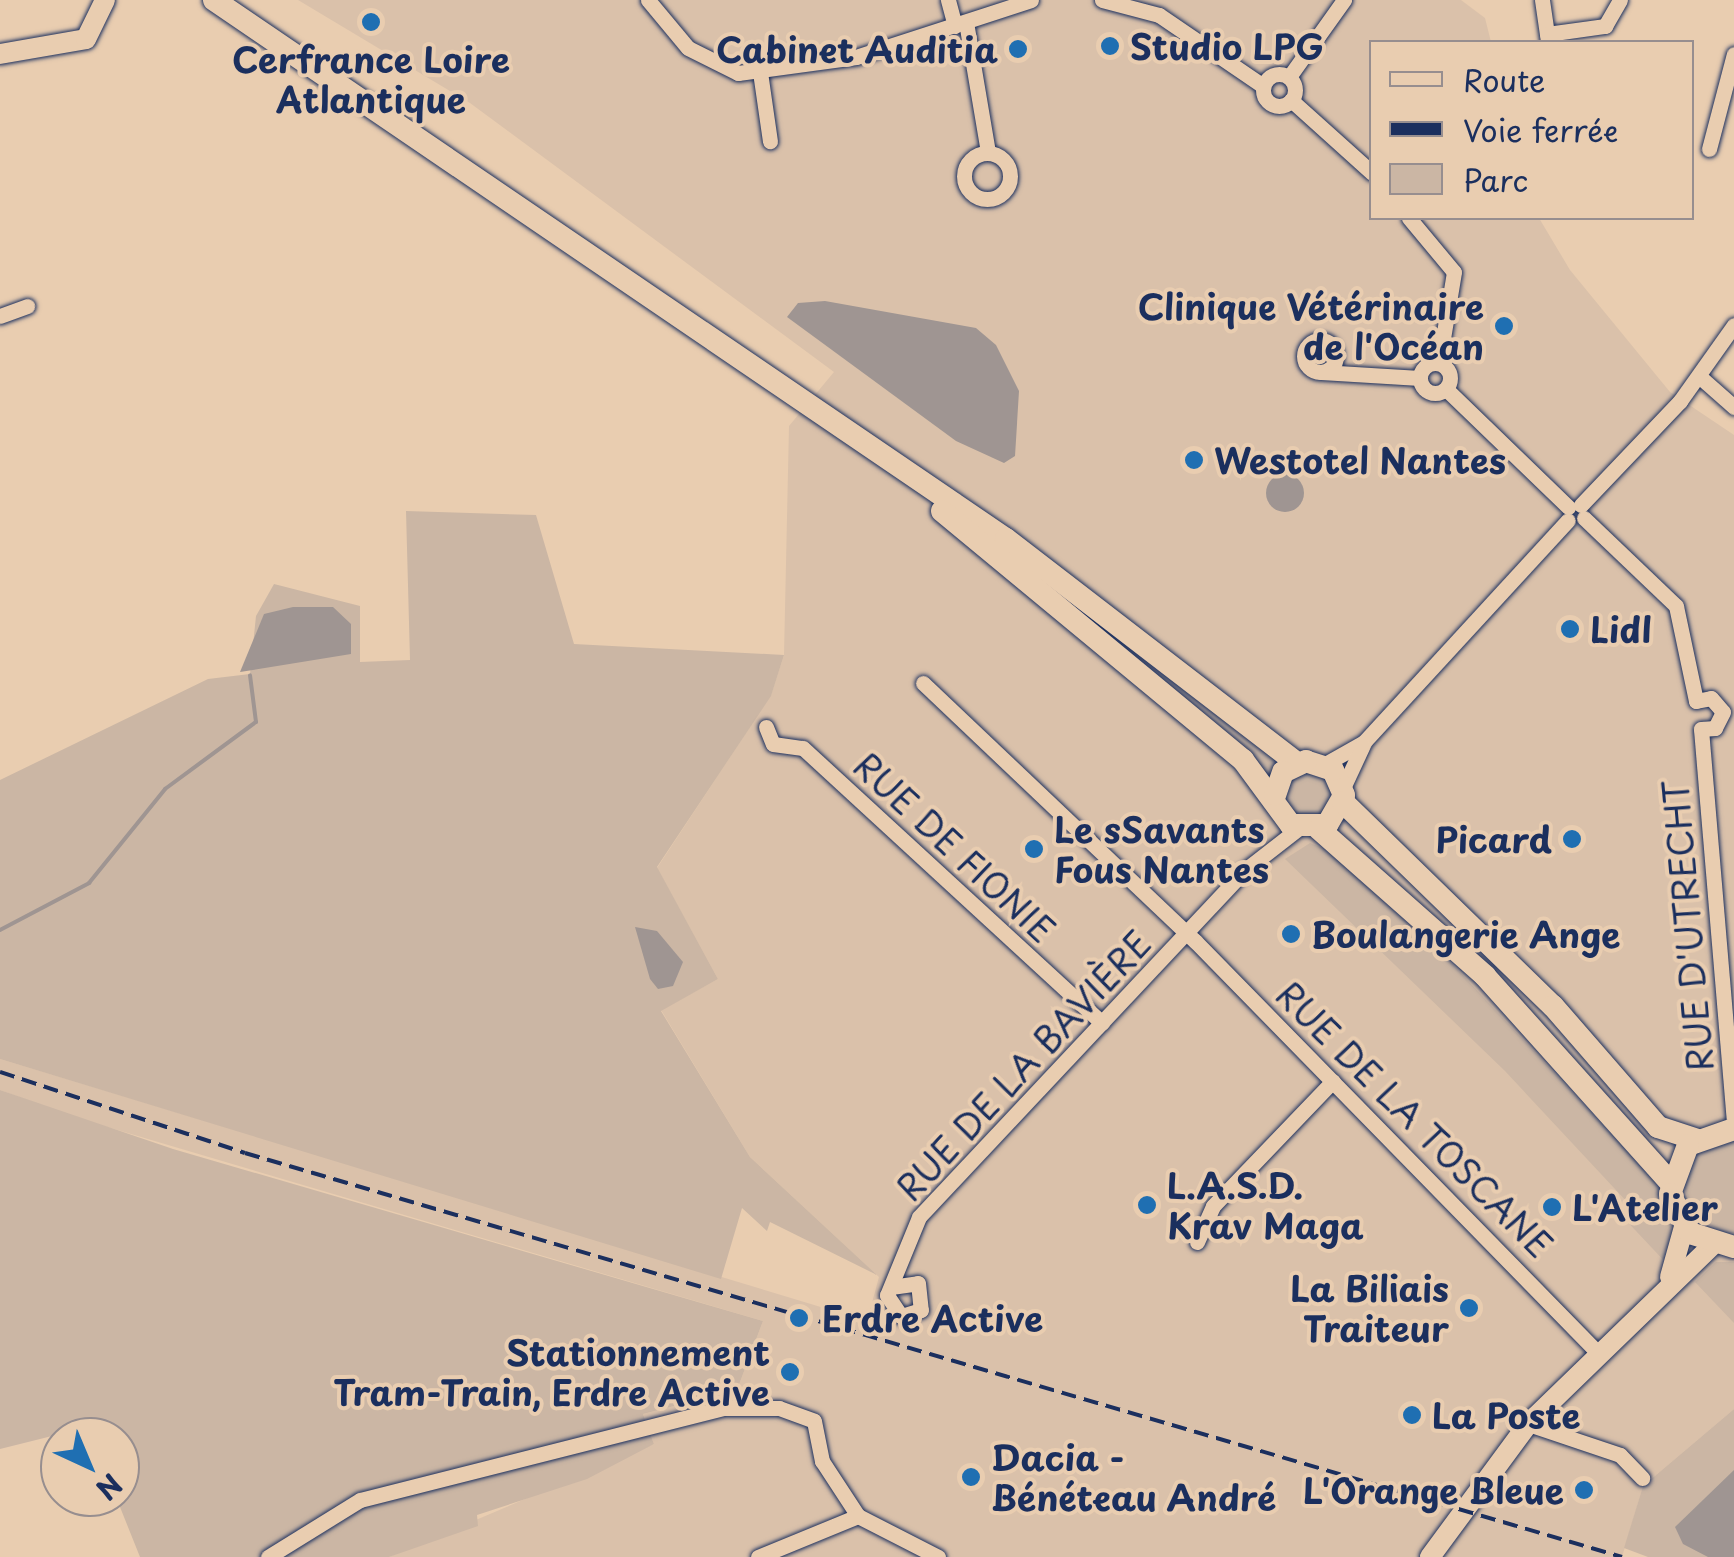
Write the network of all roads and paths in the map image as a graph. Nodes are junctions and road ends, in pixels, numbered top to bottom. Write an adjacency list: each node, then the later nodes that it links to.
1 (92, 0): 15 (street)
2 (105, 0): 15 (street)
3 (214, 0): 13 (main road)
4 (237, 0): 13 (main road)
5 (648, 0): 18 (street)
6 (948, 0): 12 (street)
7 (1031, 0): 12 (street)
8 (1102, 0): 20 (street)
9 (1344, 0): 19 (street)
10 (1542, 0): 14 (street)
11 (1620, 0): 14 (street)
12 (960, 24): 18 (street); 24 (street)
13 (279, 38): 38 (main road)
14 (1548, 38)
15 (64, 46): 16 (street)
16 (0, 54)
17 (1734, 54): 23 (street)
18 (760, 72): 22 (street)
19 (1289, 77): 20 (street); 21 (street)
20 (1263, 86): 21 (street)
21 (1291, 100): 25 (street)
22 (770, 141)
23 (1709, 149)
24 (988, 152)
25 (1369, 169)
26 (1411, 220): 31 (street)
27 (27, 306): 28 (street)
28 (0, 316)
29 (1734, 325): 33 (street)
30 (1336, 360): 32 (street); 32 (street); 35 (street)
31 (1438, 363): 34 (street); 36 (street)
32 (1321, 372): 35 (street)
33 (1698, 376): 37 (street); 39 (street)
34 (1420, 378): 35 (street); 36 (street)
35 (1354, 380)
36 (1446, 389): 39 (street)
37 (1734, 407)
38 (843, 429): 45 (main road); 48 (main road)
39 (1575, 513): 41 (street); 44 (street)
40 (923, 683): 51 (street, RUE DE LA TOSCANE)
41 (1696, 701): 43 (street); 43 (street)
42 (766, 727): 52 (street, RUE DE FIONIE)
43 (1701, 729): 54 (street, RUE D'UTRECHT)
44 (1364, 742): 46 (street); 47 (street)
45 (1297, 763): 46 (main road); 48 (main road)
46 (1325, 764): 47 (main road)
47 (1344, 795): 49 (main road); 56 (main road)
48 (1277, 803): 49 (main road); 50 (street, RUE DE LA BAVIÈRE)
49 (1309, 828): 50 (street, RUE DE LA BAVIÈRE); 57 (main road)
50 (1261, 853): 51 (street, RUE DE LA BAVIÈRE)
51 (1187, 933): 52 (street, RUE DE LA BAVIÈRE); 53 (street, RUE DE LA TOSCANE)
52 (1102, 1023): 62 (street, RUE DE LA BAVIÈRE)
53 (1334, 1081): 59 (street); 63 (street, RUE DE LA TOSCANE)
54 (1734, 1118)
55 (1734, 1129): 56 (main road)
56 (1696, 1139): 57 (main road)
57 (1670, 1182): 58 (main road)
58 (1684, 1227): 60 (main road); 61 (street)
59 (1197, 1242)
60 (1724, 1246): 61 (street)
61 (1666, 1284): 63 (street)
62 (891, 1287)
63 (1598, 1352): 64 (street)
64 (1528, 1424): 65 (street); 70 (street)
65 (1642, 1478)
66 (858, 1516): 67 (street); 68 (street); 69 (street)
67 (268, 1557)
68 (758, 1557)
69 (938, 1557)
70 (1430, 1557)

